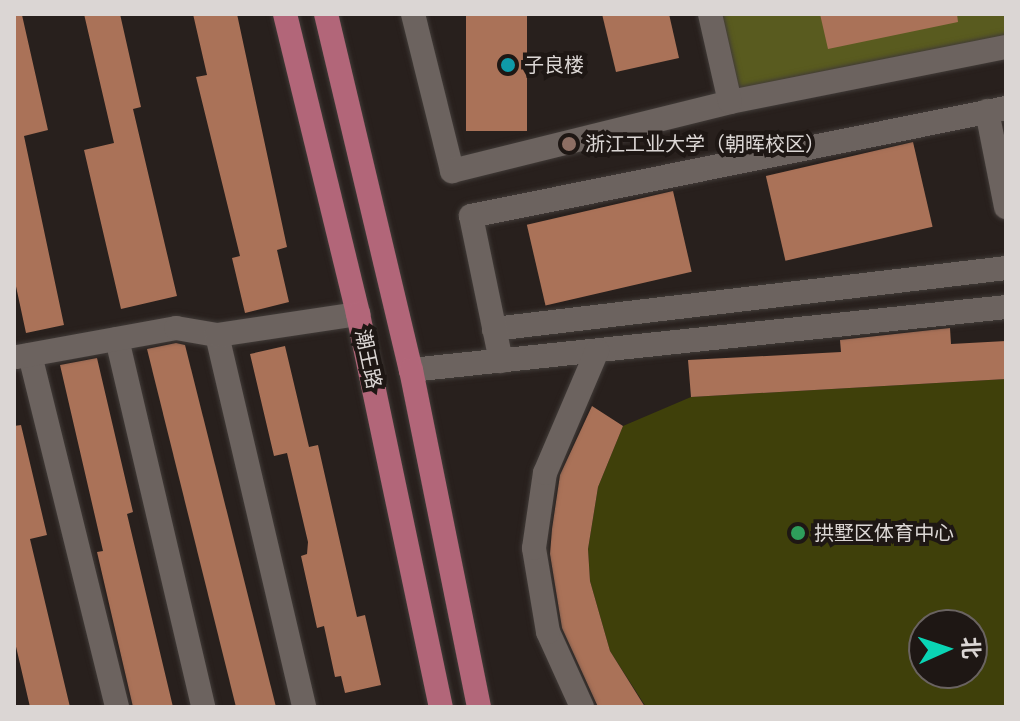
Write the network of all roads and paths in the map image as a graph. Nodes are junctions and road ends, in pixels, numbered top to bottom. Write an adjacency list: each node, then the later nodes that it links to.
1 (285, 14): 11 (main road, 潮王路)
2 (326, 14): 18 (main road, 潮王路)
3 (413, 14): 6 (street)
4 (710, 14): 6 (street)
5 (1006, 47): 6 (street)
6 (730, 102)
7 (996, 110): 8 (street); 12 (street)
8 (1006, 207)
9 (1006, 268): 12 (street)
10 (1006, 307): 15 (street)
11 (358, 314): 13 (street); 22 (main road, 潮王路)
12 (494, 329): 17 (street)
13 (217, 335): 14 (street); 21 (street)
14 (117, 339): 16 (street); 20 (street)
15 (597, 351): 17 (street); 24 (street)
16 (22, 356): 19 (street)
17 (501, 361): 18 (street)
18 (411, 370): 23 (main road, 潮王路)
19 (117, 707)
20 (203, 707)
21 (304, 707)
22 (441, 707)
23 (479, 707)
24 (582, 707)

